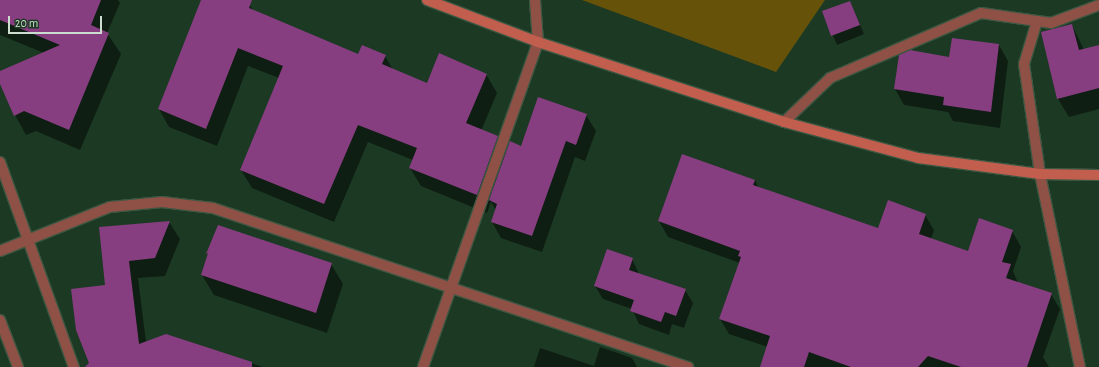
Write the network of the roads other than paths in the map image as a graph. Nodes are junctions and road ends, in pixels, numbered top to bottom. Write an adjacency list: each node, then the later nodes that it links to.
1 (427, 0): 5 (street)
2 (535, 0): 5 (street)
3 (1099, 5): 4 (street)
4 (1037, 21): 6 (street); 8 (street)
5 (538, 42): 6 (street); 12 (street)
6 (784, 122): 8 (street)
7 (0, 162): 10 (street)
8 (1040, 174): 9 (street); 18 (street)
9 (1099, 175)
10 (28, 239): 11 (street); 12 (street); 15 (street)
11 (0, 251)
12 (451, 287): 16 (street); 17 (street)
13 (0, 320): 14 (street)
14 (18, 367)
15 (74, 367)
16 (423, 367)
17 (688, 367)
18 (1080, 367)

